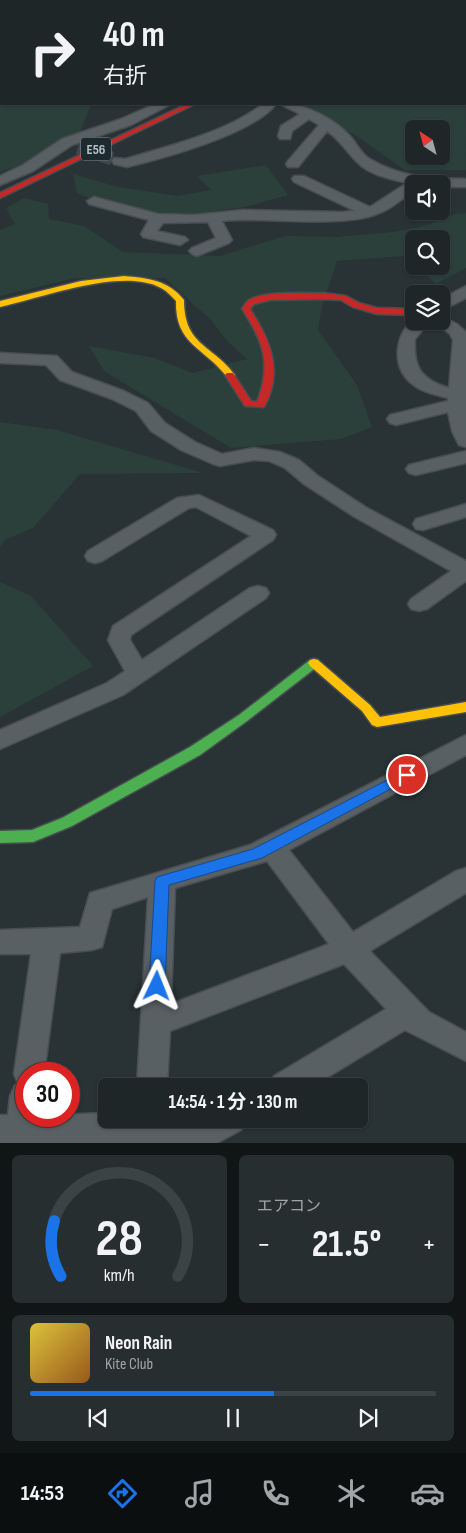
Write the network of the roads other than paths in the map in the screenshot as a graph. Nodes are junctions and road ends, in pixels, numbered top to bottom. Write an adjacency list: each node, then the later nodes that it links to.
1 (163, 105): 13 (street)
2 (179, 105): 17 (main road, E56)
3 (190, 105): 18 (main road, E56)
4 (269, 105): 9 (street)
5 (288, 105): 6 (street)
6 (309, 114): 7 (street); 8 (street)
7 (326, 125): 10 (street); 11 (street)
8 (285, 136)
9 (118, 161)
10 (293, 164)
11 (405, 178)
12 (299, 179): 20 (street)
13 (0, 181)
14 (450, 183): 15 (street)
15 (466, 183)
16 (405, 189): 20 (street)
17 (0, 190)
18 (0, 196)
19 (94, 201): 22 (street)
20 (369, 212): 21 (street)
21 (212, 216): 23 (street); 24 (street)
22 (158, 218): 23 (street); 23 (street)
23 (194, 219)
24 (197, 251)
25 (466, 291): 27 (street)
26 (0, 304): 29 (main road)
27 (450, 308)
28 (450, 311): 31 (street)
29 (405, 312)
30 (450, 314): 34 (street)
31 (466, 322)
32 (412, 330): 35 (street)
33 (0, 358): 43 (street)
34 (464, 374): 35 (street)
35 (458, 400): 36 (street); 37 (street)
36 (396, 419)
37 (466, 442)
38 (466, 457): 39 (street)
39 (416, 469)
40 (466, 510): 41 (street)
41 (423, 524)
42 (95, 556): 46 (street)
43 (466, 570): 45 (street)
44 (258, 593): 46 (street)
45 (419, 604)
46 (138, 674): 48 (street)
47 (466, 707): 50 (main road)
48 (0, 740)
49 (466, 744): 51 (street)
50 (0, 837)
51 (271, 847): 53 (street); 56 (street)
52 (466, 879): 56 (street)
53 (162, 881): 55 (street); 58 (street)
54 (0, 942): 55 (street)
55 (47, 942): 60 (street)
56 (348, 949): 57 (street); 58 (street)
57 (408, 1012): 59 (street); 62 (street)
58 (156, 1020): 61 (street)
59 (464, 1044)
60 (31, 1062)
61 (152, 1078)
62 (298, 1078)
63 (195, 1128): 64 (street)
64 (150, 1130): 65 (street)
65 (14, 1135)

